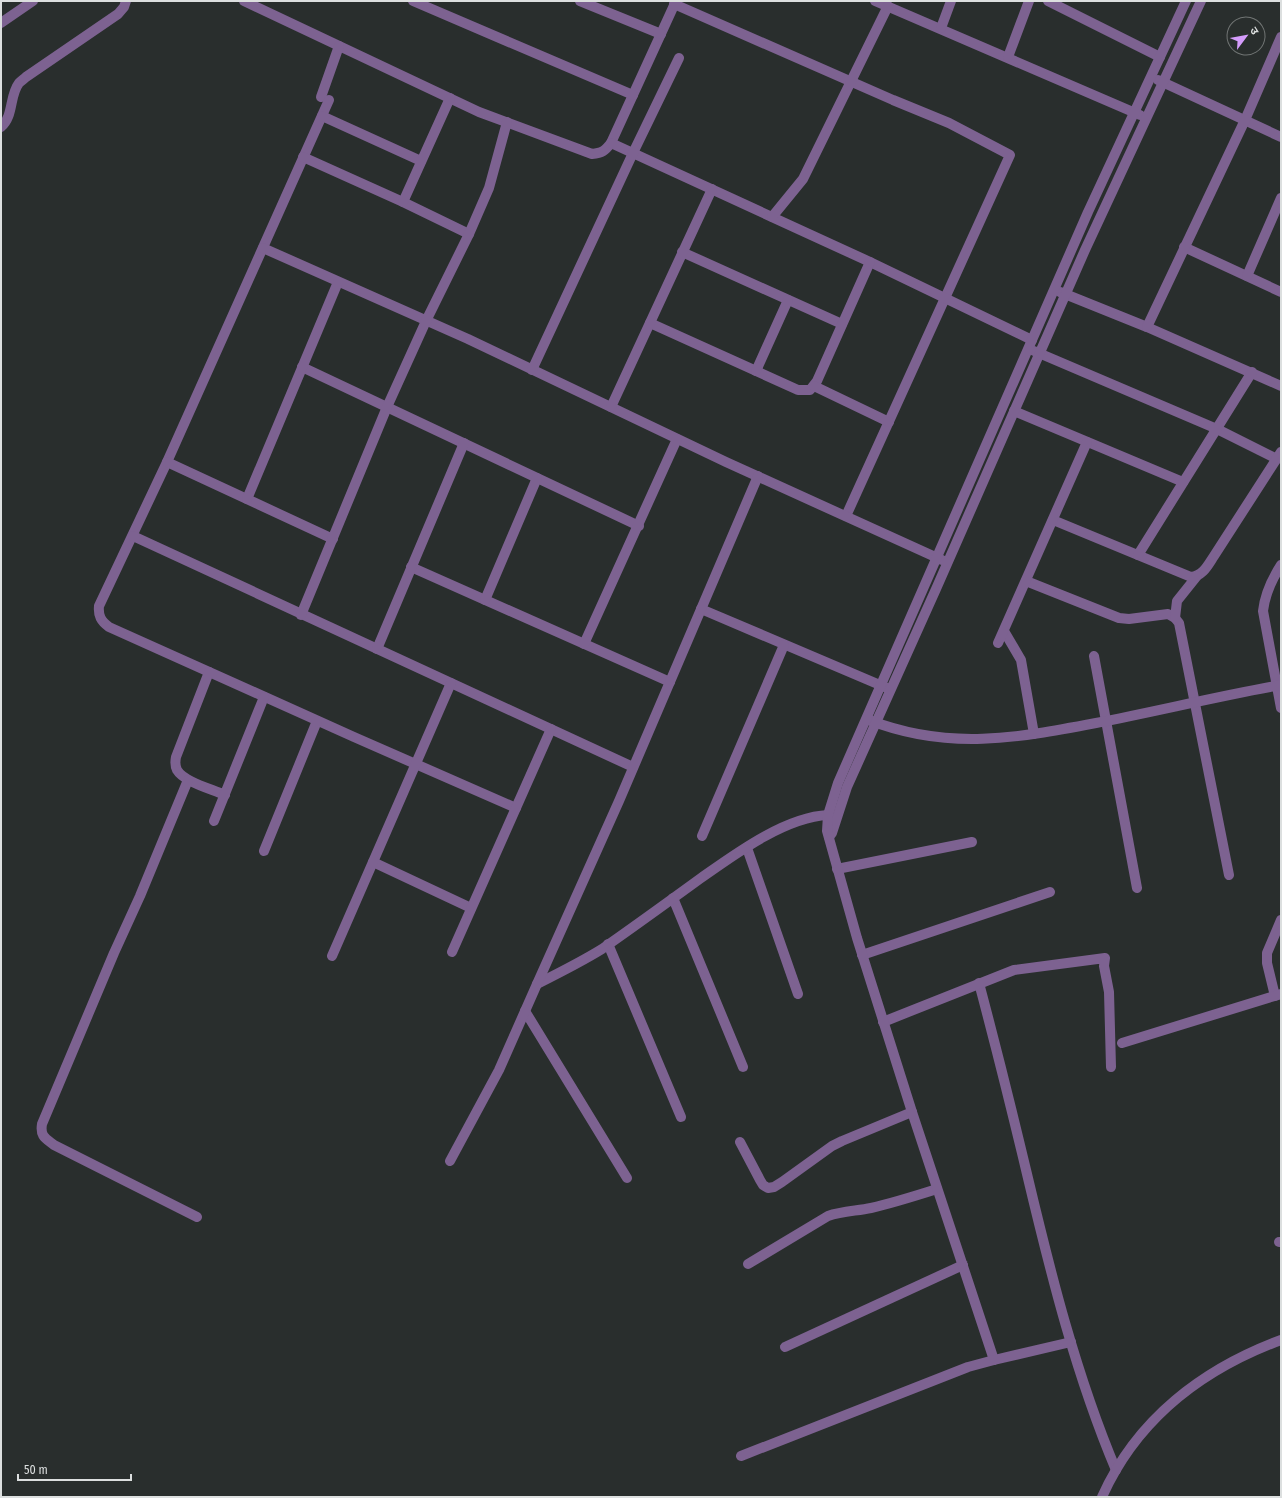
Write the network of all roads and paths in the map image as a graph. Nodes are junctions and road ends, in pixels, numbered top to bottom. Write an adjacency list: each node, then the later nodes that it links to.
1 (33, 1): 14 (street)
2 (126, 1): 32 (street)
3 (244, 1): 18 (street)
4 (413, 1): 25 (street)
5 (580, 1): 16 (street)
6 (875, 1): 13 (street)
7 (951, 1): 15 (street)
8 (1029, 1): 19 (street)
9 (1048, 1): 20 (street)
10 (1186, 1): 20 (street)
11 (1201, 1): 24 (street)
12 (675, 3): 16 (street); 23 (street)
13 (888, 6): 15 (street); 23 (street)
14 (1, 23)
15 (941, 28): 19 (street)
16 (661, 34): 25 (street)
17 (1281, 38): 30 (street)
18 (339, 46): 26 (street); 28 (street)
19 (1008, 57): 27 (street)
20 (1160, 57): 22 (street)
21 (679, 58): 35 (street)
22 (1151, 76): 24 (street); 27 (street)
23 (851, 82): 41 (street); 52 (street)
24 (1164, 82): 29 (street); 30 (street)
25 (633, 95): 34 (street)
26 (450, 98): 31 (street); 37 (street)
27 (1134, 113): 29 (street); 49 (street)
28 (322, 116): 36 (street); 37 (street)
29 (1147, 118): 51 (street)
30 (1245, 120): 33 (street); 43 (street)
31 (507, 122): 34 (street); 42 (street)
32 (1, 127)
33 (1281, 137)
34 (611, 143): 35 (street)
35 (633, 153): 38 (street); 61 (street)
36 (304, 157): 40 (street); 44 (street)
37 (421, 161): 40 (street)
38 (712, 189): 41 (street); 45 (street)
39 (1281, 198): 47 (street)
40 (403, 202): 42 (street)
41 (772, 217): 46 (street)
42 (469, 234): 54 (street)
43 (1184, 247): 47 (street); 57 (street)
44 (263, 248): 48 (street); 75 (street)
45 (682, 252): 53 (street); 55 (street)
46 (870, 262): 52 (street); 56 (street)
47 (1247, 276): 50 (street)
48 (338, 282): 54 (street); 60 (street)
49 (1054, 290): 51 (street); 58 (street)
50 (1281, 292)
51 (1066, 294): 57 (street); 59 (street)
52 (944, 298): 58 (street); 69 (street)
53 (788, 300): 56 (street); 62 (street)
54 (426, 321): 61 (street); 66 (street)
55 (650, 323): 62 (street); 67 (street)
56 (842, 324): 64 (street)
57 (1147, 327): 63 (street)
58 (1030, 344): 59 (street); 86 (street)
59 (1040, 354): 68 (street); 70 (street)
60 (302, 367): 66 (street); 79 (street)
61 (532, 370): 67 (street)
62 (756, 371): 64 (street)
63 (1252, 372): 65 (street); 70 (street)
64 (814, 386): 69 (street)
65 (1281, 386)
66 (387, 407): 73 (street); 84 (street)
67 (611, 407): 71 (street)
68 (1014, 411): 72 (street); 87 (street)
69 (889, 422): 80 (street)
70 (1217, 429): 74 (street); 78 (street)
71 (677, 439): 76 (street); 82 (street)
72 (1087, 442): 78 (street); 81 (street)
73 (464, 443): 77 (street); 89 (street)
74 (1279, 455): 90 (street)
75 (167, 462): 79 (street); 83 (street)
76 (758, 476): 80 (street); 93 (street)
77 (537, 478): 82 (street); 92 (street)
78 (1183, 482): 85 (street)
79 (247, 499): 84 (street)
80 (846, 516): 86 (street)
81 (1053, 520): 85 (street); 91 (street)
82 (639, 526): 98 (street)
83 (133, 536): 94 (street); 102 (street)
84 (333, 539): 94 (street)
85 (1138, 555): 90 (street)
86 (937, 558): 87 (street); 106 (street)
87 (948, 562): 107 (street)
88 (1281, 565): 105 (street)
89 (411, 568): 92 (street); 100 (street)
90 (1197, 576): 95 (street)
91 (1026, 581): 95 (street); 96 (street)
92 (485, 600): 98 (street)
93 (701, 609): 99 (street); 103 (street)
94 (301, 615): 100 (street)
95 (1175, 618): 109 (street)
96 (1004, 631): 97 (street); 116 (street)
97 (998, 643)
98 (584, 644): 103 (street)
99 (784, 645): 106 (street); 124 (street)
100 (377, 649): 104 (street)
101 (1094, 656): 113 (street)
102 (209, 672): 108 (street); 119 (street)
103 (670, 682): 118 (street)
104 (451, 683): 115 (street); 117 (street)
105 (1279, 685): 109 (street); 110 (street)
106 (880, 686): 107 (street); 111 (street)
107 (890, 690): 114 (street)
108 (264, 697): 112 (street); 120 (street)
109 (1196, 702): 113 (street); 131 (street)
110 (1281, 708)
111 (866, 719): 114 (street); 122 (street)
112 (316, 720): 117 (street); 128 (street)
113 (1106, 721): 116 (street); 132 (street)
114 (875, 723): 116 (street); 125 (street)
115 (551, 729): 118 (street); 121 (street)
116 (1034, 734)
117 (416, 764): 121 (street); 129 (street)
118 (633, 767): 141 (street)
119 (188, 780): 120 (street); 156 (street)
120 (225, 795): 123 (street)
121 (516, 808): 135 (street)
122 (828, 815): 125 (street); 127 (street)
123 (214, 821)
124 (702, 836)
125 (829, 837): 130 (street)
126 (972, 842): 130 (street)
127 (747, 848): 134 (street); 143 (street)
128 (264, 851)
129 (373, 862): 135 (street); 140 (street)
130 (837, 869): 139 (street)
131 (1229, 875)
132 (1137, 888)
133 (1050, 892): 139 (street)
134 (673, 898): 137 (street); 149 (street)
135 (471, 908): 138 (street)
136 (1281, 920): 144 (street)
137 (608, 944): 141 (street); 151 (street)
138 (452, 952)
139 (862, 955): 146 (street)
140 (332, 956)
141 (537, 984): 145 (street)
142 (979, 984): 146 (street); 148 (street); 160 (street)
143 (798, 994)
144 (1278, 995): 147 (street)
145 (525, 1011): 153 (street); 154 (street)
146 (883, 1022): 150 (street)
147 (1122, 1043)
148 (1111, 1066)
149 (743, 1068)
150 (912, 1112): 152 (street); 155 (street)
151 (681, 1117)
152 (740, 1142)
153 (450, 1161)
154 (627, 1178)
155 (937, 1189): 157 (street); 158 (street)
156 (197, 1217)
157 (748, 1264)
158 (963, 1266): 161 (street); 162 (street)
159 (1281, 1340): 164 (street)
160 (1071, 1342): 162 (street); 164 (street)
161 (785, 1347)
162 (994, 1360): 163 (street)
163 (741, 1456)
164 (1116, 1470): 165 (street)
165 (1102, 1497)

